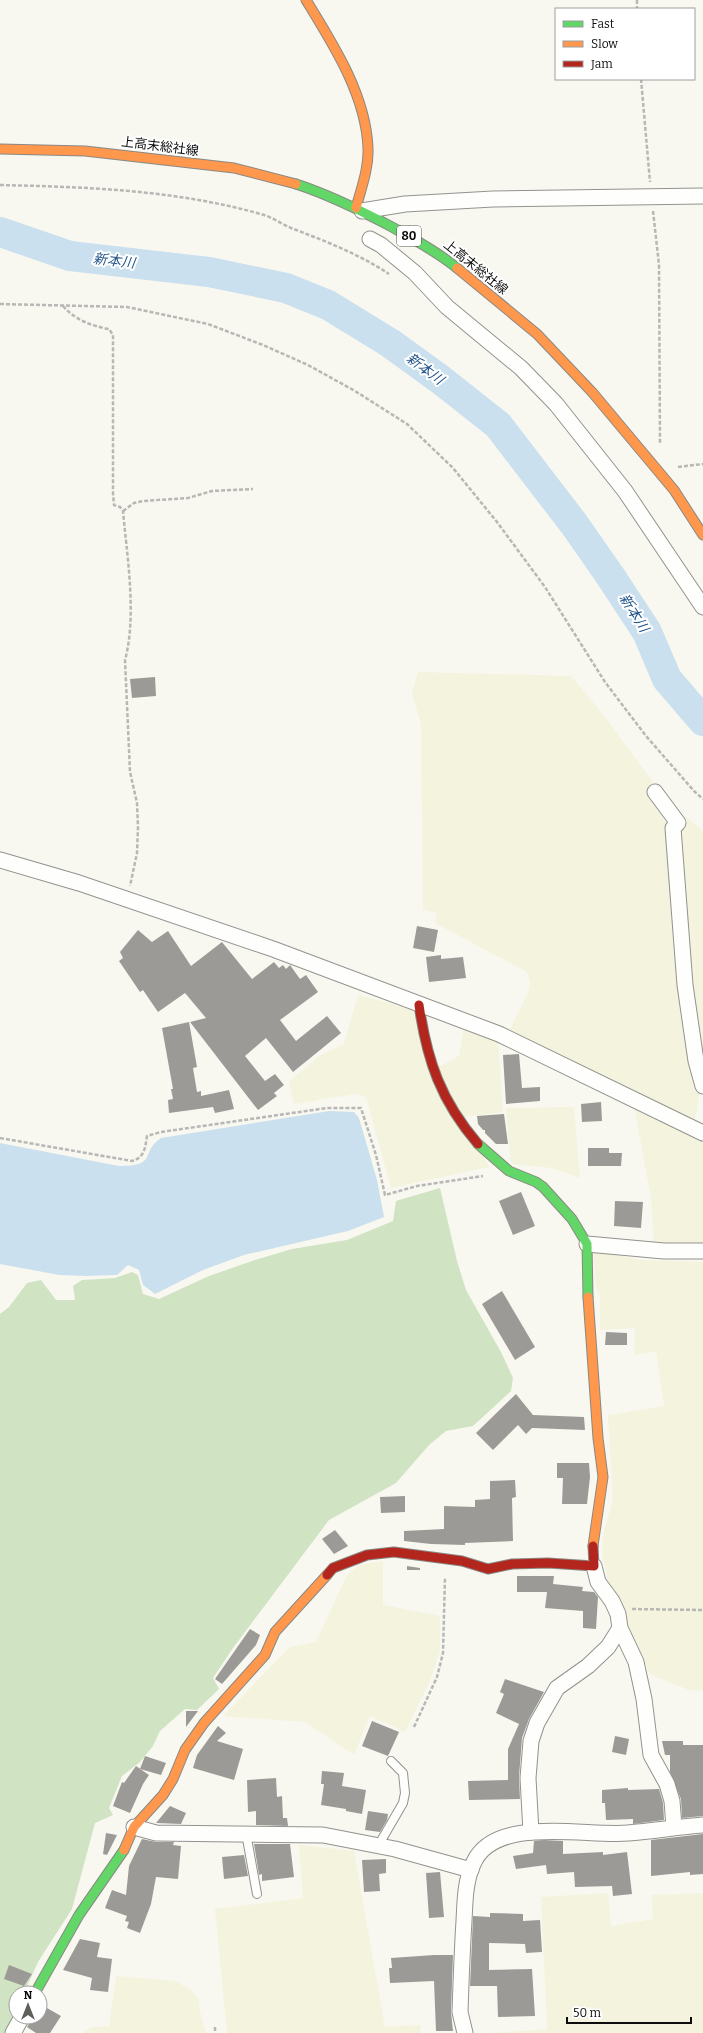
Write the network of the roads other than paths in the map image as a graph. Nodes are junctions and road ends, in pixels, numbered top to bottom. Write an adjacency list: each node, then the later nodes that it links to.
1 (306, 0): 4 (street)
2 (0, 150): 4 (street, 上高末総社線 / 80)
3 (703, 196): 4 (street)
4 (359, 210): 6 (street, 上高末総社線 / 80)
5 (370, 239): 7 (street)
6 (703, 535)
7 (703, 607)
8 (655, 792): 11 (street)
9 (0, 860): 10 (street)
10 (419, 1005): 12 (street); 13 (street)
11 (703, 1086)
12 (703, 1133)
13 (587, 1244): 14 (street); 15 (street)
14 (703, 1251)
15 (594, 1566): 16 (street); 19 (street)
16 (620, 1628): 20 (street); 21 (street)
17 (391, 1761): 23 (lane)
18 (703, 1825): 20 (street)
19 (134, 1827): 22 (street); 26 (street)
20 (674, 1827): 21 (street)
21 (531, 1832): 24 (street)
22 (246, 1833): 23 (street); 25 (lane)
23 (378, 1846): 24 (street)
24 (471, 1870): 27 (street)
25 (257, 1894)
26 (40, 1985)
27 (464, 2033)

